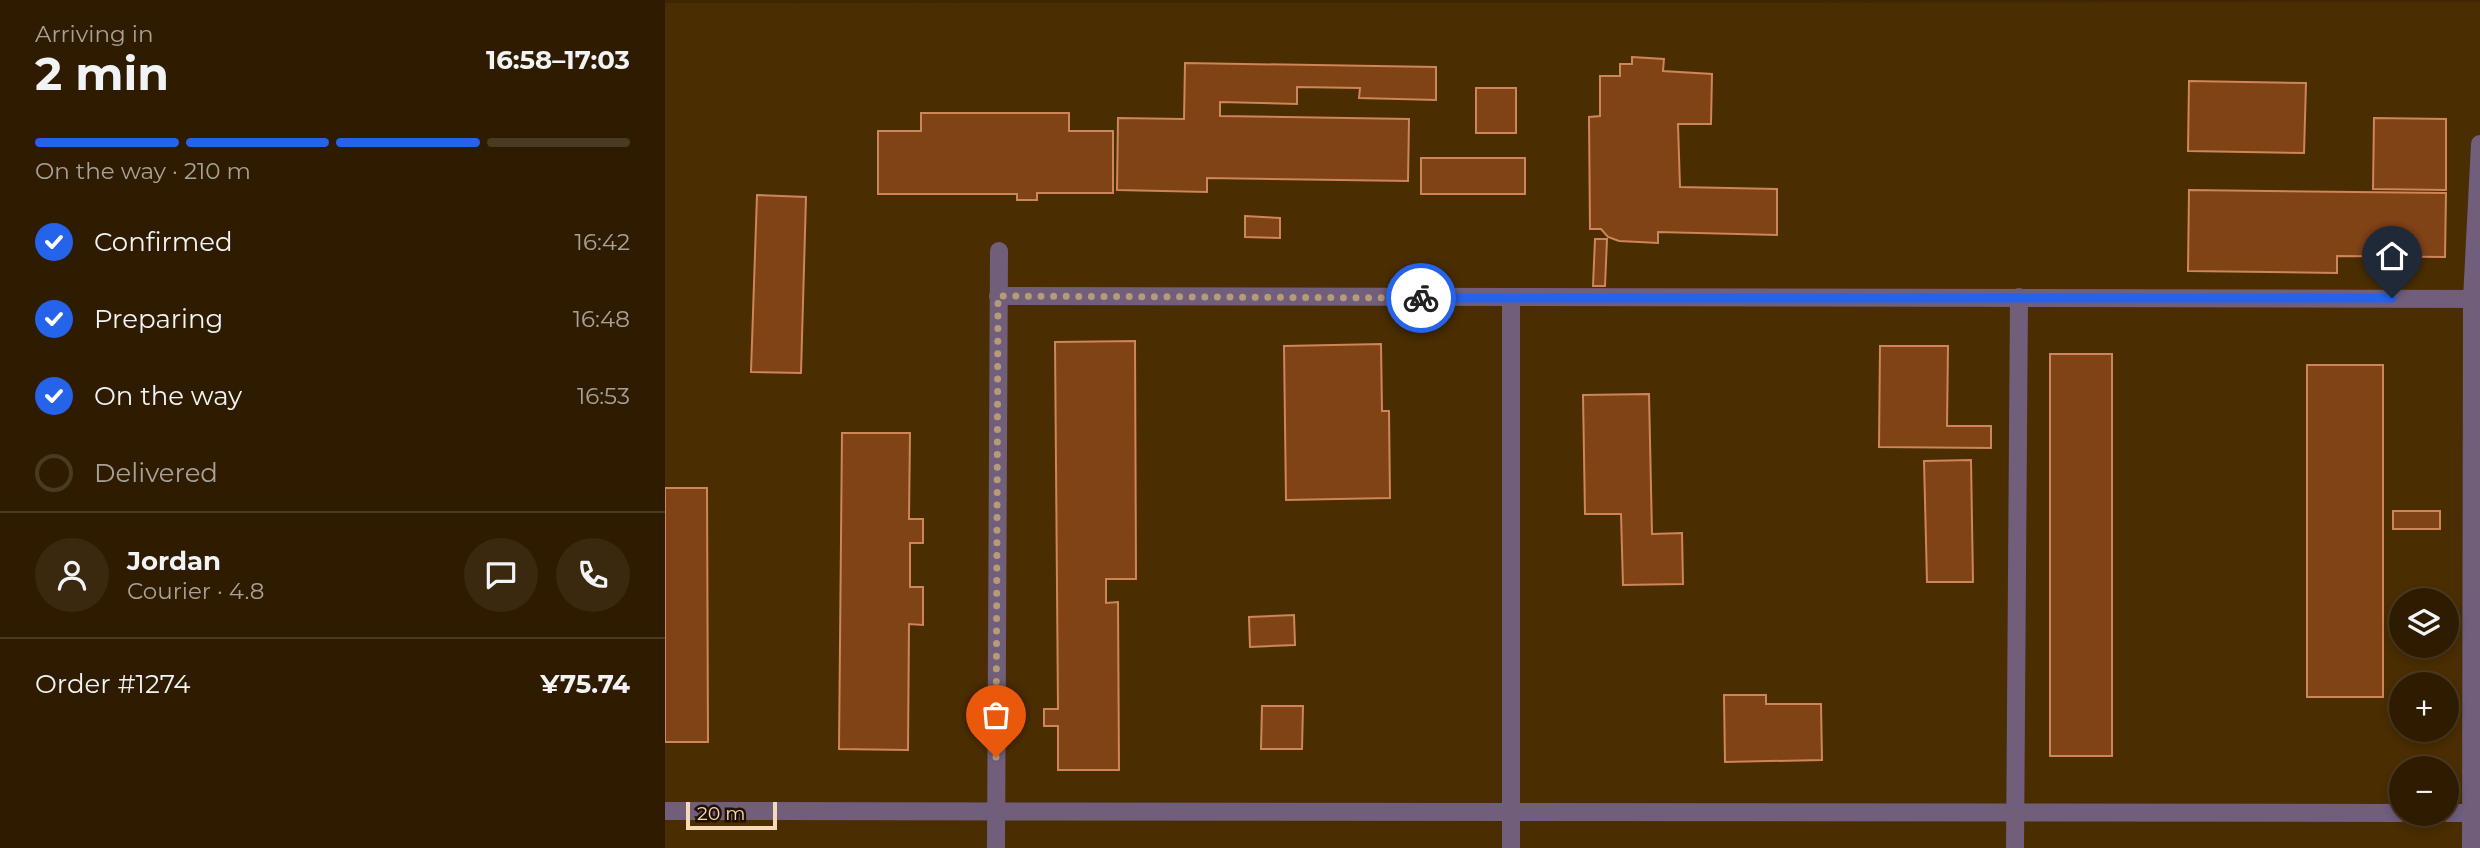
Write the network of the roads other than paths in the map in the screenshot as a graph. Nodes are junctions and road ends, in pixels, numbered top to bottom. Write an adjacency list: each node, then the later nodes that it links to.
1 (2480, 144): 6 (street)
2 (999, 251): 3 (street)
3 (998, 296): 5 (street); 8 (street)
4 (2019, 297): 5 (street); 6 (street); 10 (street)
5 (1511, 299): 9 (street)
6 (2476, 299): 12 (street)
7 (665, 810): 8 (street)
8 (996, 812): 9 (street); 13 (street)
9 (1511, 812): 10 (street); 14 (street)
10 (2015, 813): 11 (street); 15 (street)
11 (2389, 813)
12 (2475, 813): 16 (street)
13 (996, 848)
14 (1511, 848)
15 (2015, 848)
16 (2471, 848)

